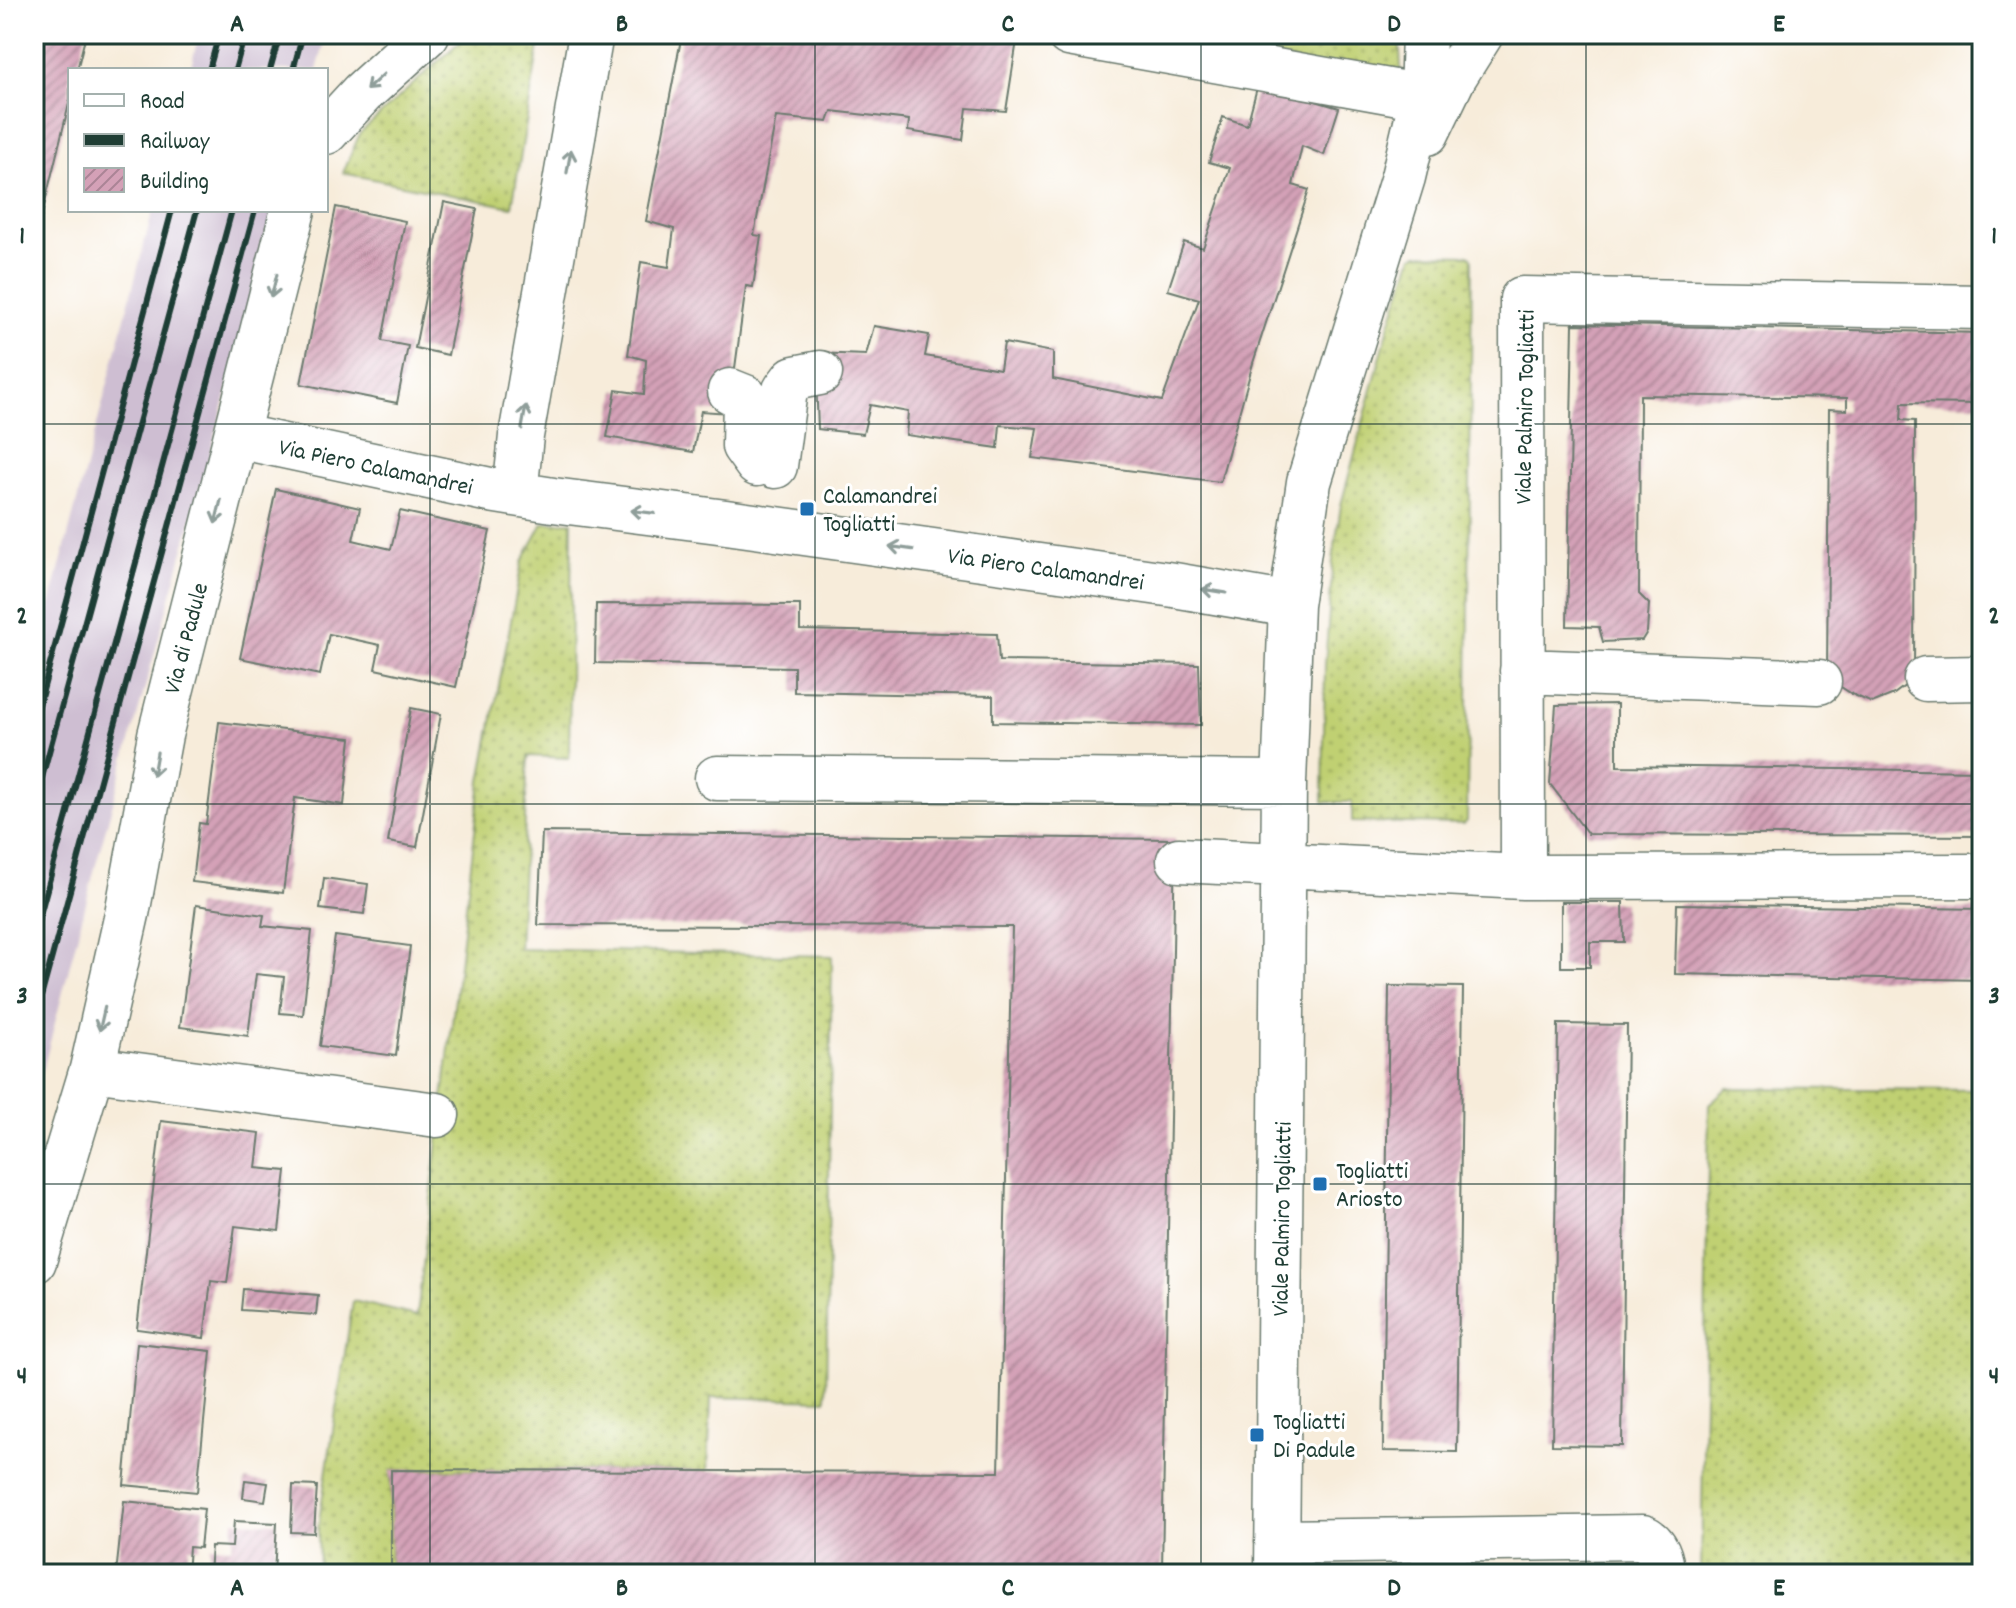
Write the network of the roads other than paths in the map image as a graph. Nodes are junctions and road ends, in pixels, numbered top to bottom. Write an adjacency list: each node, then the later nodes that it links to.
1 (427, 34): 7 (street, one-way to 7)
2 (591, 34): 14 (street, one-way to 2)
3 (1069, 34): 6 (street)
4 (1424, 34): 6 (street, Viale Palmiro Togliatti)
5 (1481, 34): 8 (street, Viale Palmiro Togliatti)
6 (1422, 97): 8 (street, Viale Palmiro Togliatti)
7 (328, 130)
8 (1403, 177): 15 (street, Viale Palmiro Togliatti)
9 (293, 212): 13 (street, Via di Padule, one-way to 13)
10 (1982, 307): 16 (street, Viale Palmiro Togliatti)
11 (820, 373): 12 (street)
12 (730, 391)
13 (237, 436): 14 (street, Via Piero Calamandrei); 26 (street, Via di Padule, one-way to 26)
14 (515, 494): 15 (street, Via Piero Calamandrei, one-way to 14)
15 (1291, 605): 21 (street, Viale Palmiro Togliatti)
16 (1522, 671): 19 (street); 25 (street, Viale Palmiro Togliatti)
17 (1982, 678): 18 (street)
18 (1926, 679)
19 (1819, 682)
20 (717, 778): 21 (street)
21 (1284, 783): 23 (street, Viale Palmiro Togliatti)
22 (1179, 860): 23 (street)
23 (1283, 864): 25 (street); 30 (street, Viale Palmiro Togliatti)
24 (1982, 876): 25 (street)
25 (1523, 877)
26 (92, 1069): 27 (street); 28 (street, Via di Padule)
27 (437, 1115)
28 (34, 1261)
29 (1379, 1557): 30 (street); 31 (street)
30 (1277, 1558)
31 (1662, 1574)

